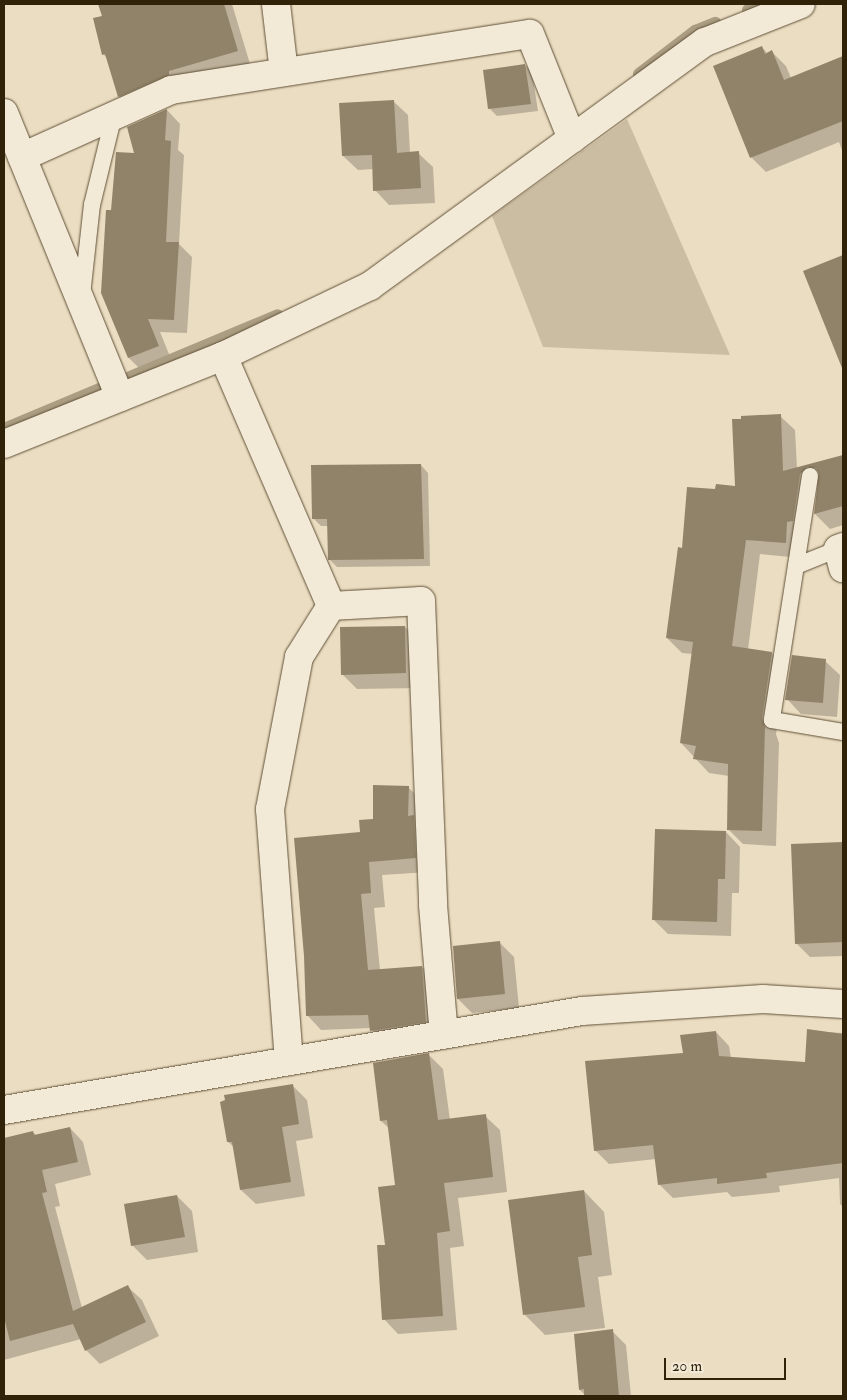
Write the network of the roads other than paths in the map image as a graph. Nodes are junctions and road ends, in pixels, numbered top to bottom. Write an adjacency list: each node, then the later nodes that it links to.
1 (276, 4): 3 (street)
2 (801, 4): 6 (street)
3 (284, 72): 5 (street); 6 (street)
4 (4, 113): 7 (street)
5 (114, 115): 7 (street); 8 (lane)
6 (572, 139): 9 (street)
7 (22, 157): 8 (street)
8 (81, 303): 10 (street)
9 (223, 356): 10 (street); 15 (street)
10 (120, 397): 11 (street)
11 (4, 444)
12 (810, 476): 14 (lane)
13 (841, 555): 14 (lane)
14 (796, 566): 16 (lane)
15 (332, 606): 18 (street); 19 (street)
16 (843, 732)
17 (843, 1004): 18 (street)
18 (444, 1035): 19 (street)
19 (289, 1061): 20 (street)
20 (4, 1110)

